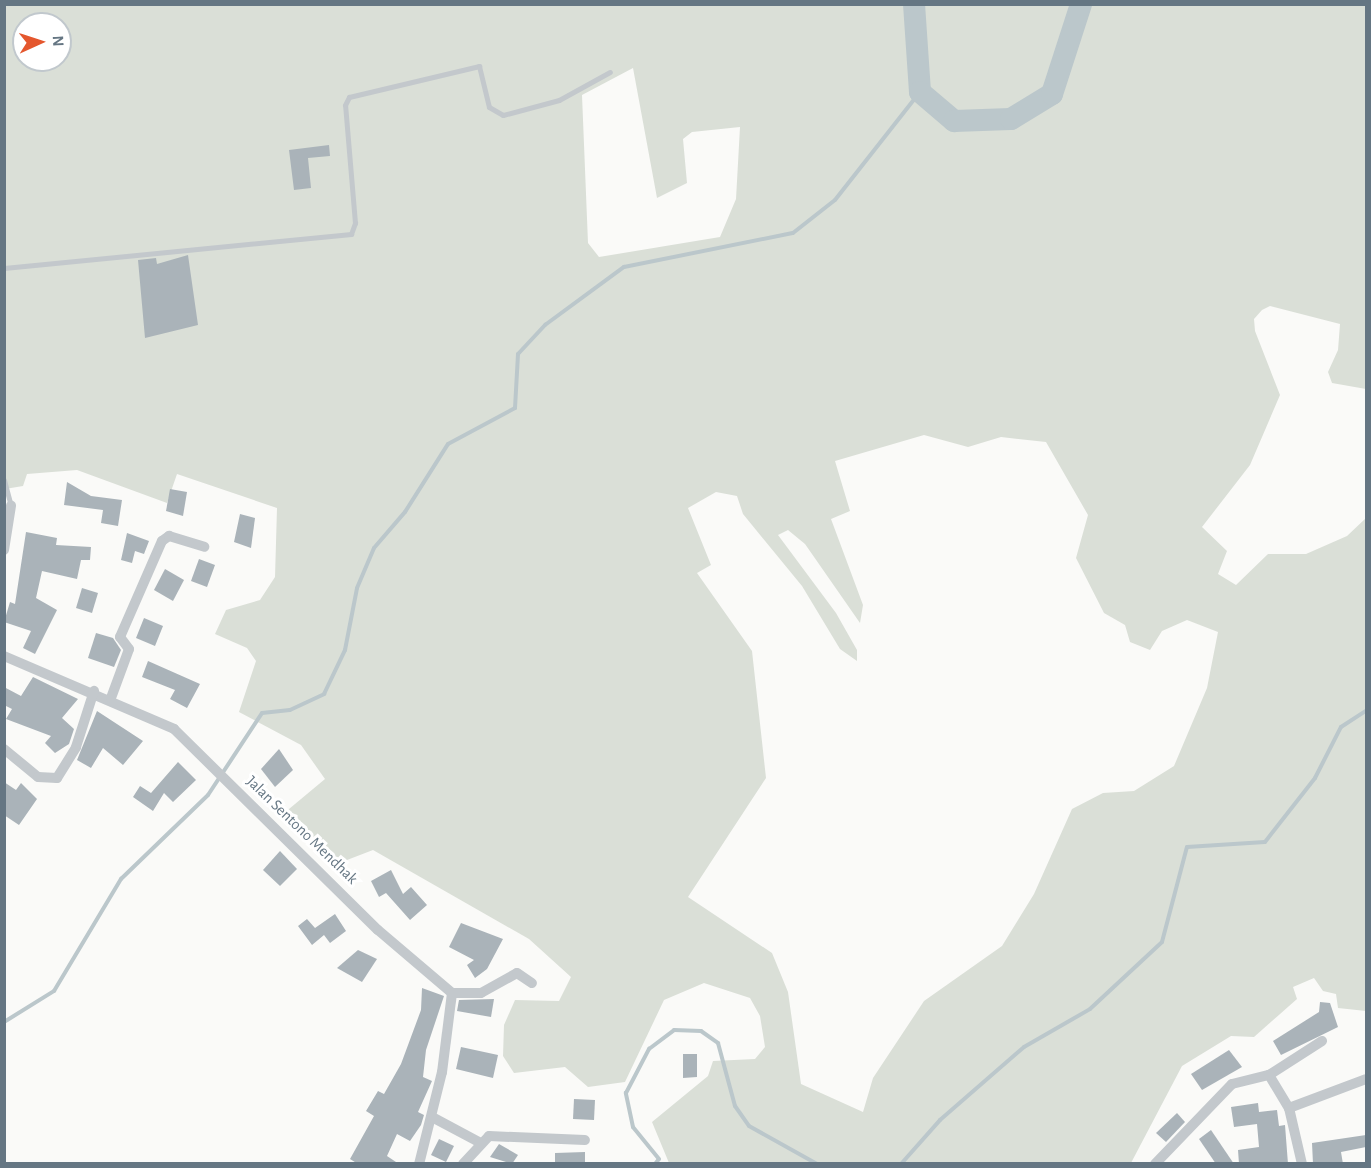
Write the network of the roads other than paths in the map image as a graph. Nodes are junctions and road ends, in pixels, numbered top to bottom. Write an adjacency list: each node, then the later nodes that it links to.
1 (610, 72): 2 (lane)
2 (4, 268)
3 (4, 480): 4 (lane)
4 (11, 506): 6 (street)
5 (204, 547): 9 (street)
6 (4, 550)
7 (4, 656): 8 (street, Jalan Sentono Mendhak)
8 (94, 691): 9 (street, Jalan Sentono Mendhak); 10 (street)
9 (111, 698): 12 (street, Jalan Sentono Mendhak)
10 (4, 749)
11 (532, 982): 12 (street)
12 (452, 993): 17 (street)
13 (1322, 1041): 14 (street)
14 (1269, 1075): 16 (street); 22 (street)
15 (1366, 1079): 16 (street)
16 (1289, 1108): 23 (street)
17 (432, 1117): 19 (street); 20 (street)
18 (585, 1140): 19 (street)
19 (481, 1143): 21 (street)
20 (419, 1164)
21 (463, 1164)
22 (1155, 1164)
23 (1302, 1164)

